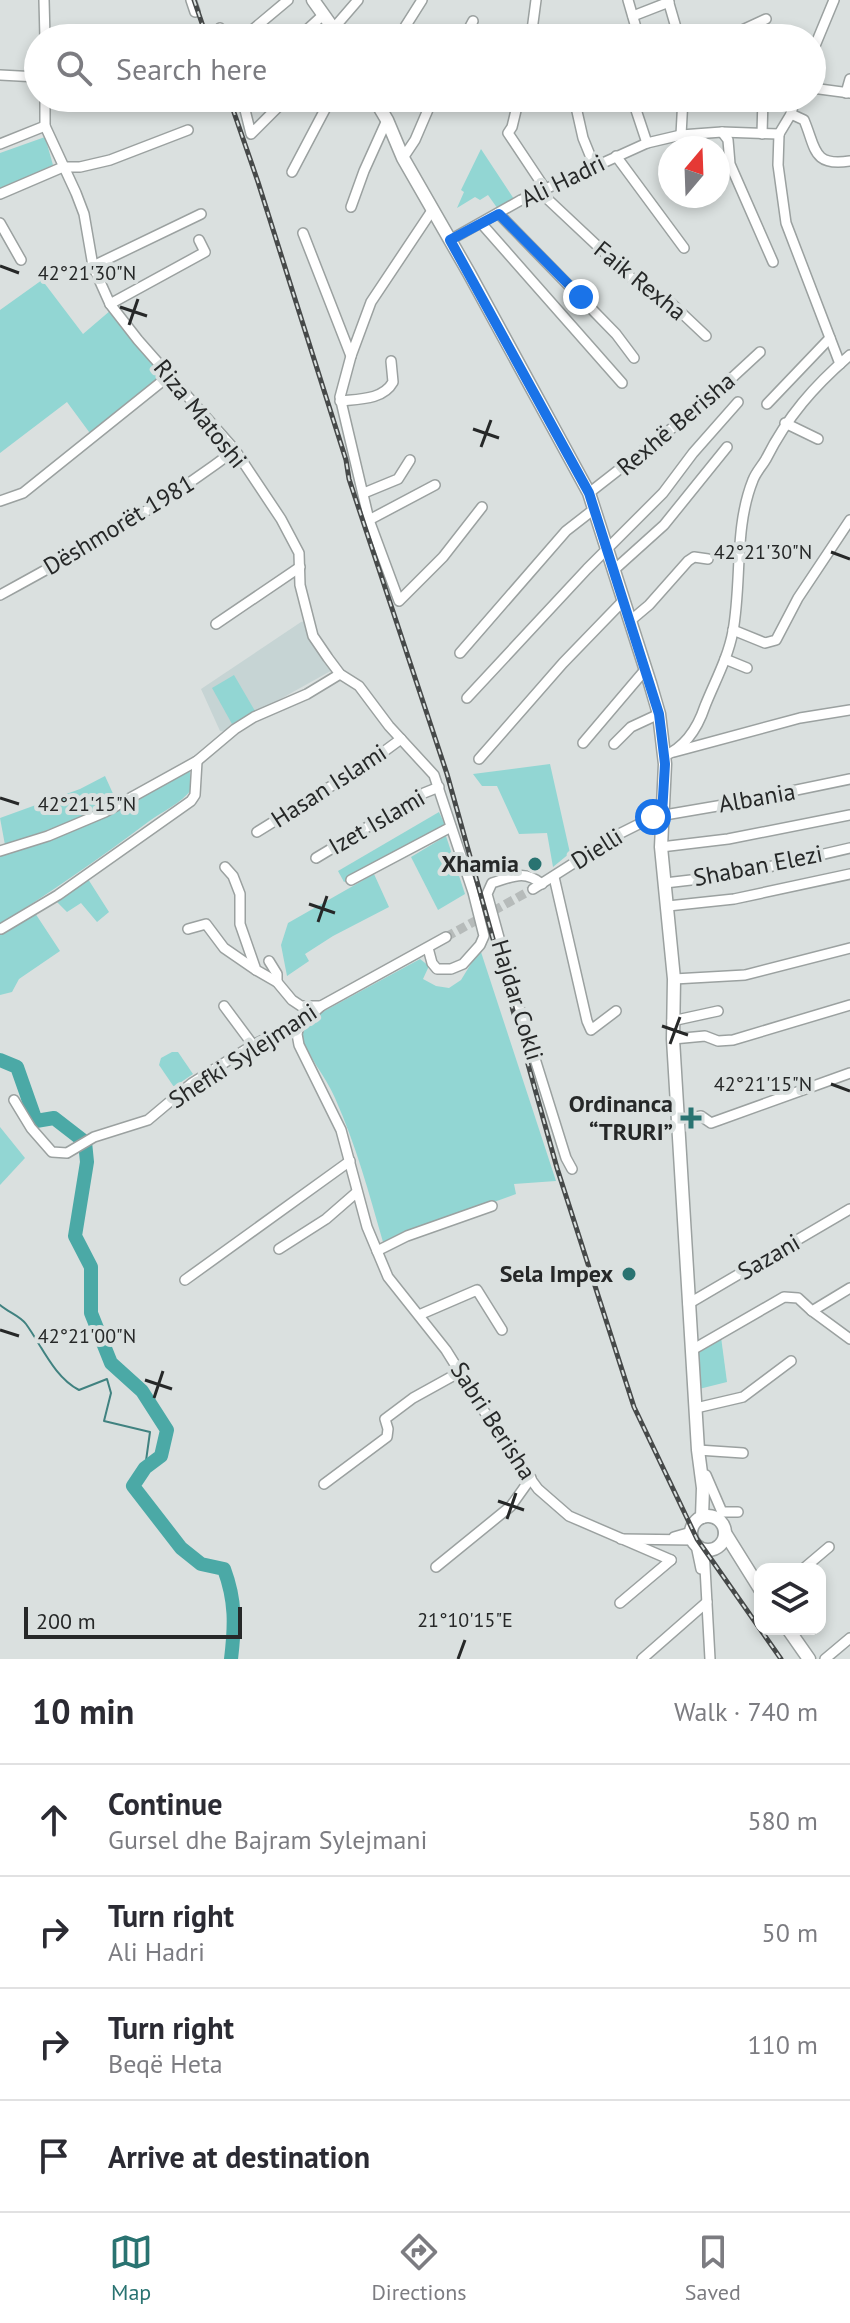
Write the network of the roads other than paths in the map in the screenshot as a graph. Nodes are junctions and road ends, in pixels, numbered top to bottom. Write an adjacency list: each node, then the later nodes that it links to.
1 (44, 0): 16 (street)
2 (191, 0): 11 (street)
3 (288, 0): 17 (street)
4 (313, 0): 12 (street)
5 (358, 0): 20 (street)
6 (422, 0): 21 (street)
7 (536, 0): 23 (street)
8 (628, 0): 13 (street)
9 (834, 0): 27 (street)
10 (669, 1): 13 (street); 25 (street)
11 (195, 12)
12 (322, 16): 18 (street); 19 (street)
13 (633, 16): 24 (street)
14 (766, 19): 26 (street)
15 (473, 21): 22 (street)
16 (45, 24)
17 (259, 24)
18 (313, 24)
19 (329, 24)
20 (344, 24)
21 (407, 24)
22 (471, 24)
23 (533, 24)
24 (635, 24)
25 (675, 24)
26 (755, 24)
27 (824, 24)
28 (0, 75): 29 (street)
29 (24, 76)
30 (850, 79): 32 (street)
31 (826, 90): 32 (street)
32 (848, 93)
33 (45, 112): 46 (street, Riza Matoshi)
34 (246, 112): 35 (street)
35 (273, 112)
36 (323, 112): 59 (street)
37 (382, 112): 45 (street)
38 (427, 112): 55 (street)
39 (515, 112): 60 (street, Faik Rexha)
40 (577, 112): 57 (street)
41 (637, 112): 52 (street)
42 (682, 112): 51 (street)
43 (763, 112): 49 (street)
44 (791, 114): 50 (street); 56 (street)
45 (387, 120): 55 (street); 62 (street)
46 (45, 126): 53 (street); 58 (street, Riza Matoshi)
47 (188, 130): 58 (street)
48 (722, 132): 49 (street, Ali Hadri); 51 (street, Ali Hadri); 73 (street)
49 (762, 134): 50 (street, Ali Hadri)
50 (779, 134): 77 (street)
51 (681, 135): 52 (street, Ali Hadri)
52 (647, 143): 54 (street, Ali Hadri)
53 (0, 144)
54 (616, 156): 57 (street, Ali Hadri); 71 (street)
55 (403, 158): 63 (street)
56 (850, 161)
57 (594, 165): 60 (street, Ali Hadri)
58 (63, 167): 61 (street); 74 (street, Riza Matoshi)
59 (292, 172)
60 (543, 191): 65 (street, Ali Hadri); 76 (street, Faik Rexha)
61 (0, 194)
62 (351, 207)
63 (433, 209): 70 (street); 80 (street)
64 (201, 214): 74 (street)
65 (499, 214): 67 (street, Ali Hadri); 81 (street)
66 (0, 223): 72 (street)
67 (481, 223): 70 (street, Ali Hadri); 85 (street)
68 (303, 233): 80 (street)
69 (199, 240): 75 (street)
70 (450, 240): 96 (street)
71 (684, 248)
72 (21, 260)
73 (773, 262)
74 (93, 266): 75 (street, Riza Matoshi)
75 (110, 304): 84 (street, Riza Matoshi)
76 (706, 336)
77 (830, 338): 83 (street); 88 (street)
78 (760, 352): 96 (street, Rexhë Berisha)
79 (850, 355): 83 (street)
80 (351, 356): 86 (street)
81 (634, 358)
82 (391, 361): 86 (street)
83 (840, 364): 89 (street)
84 (170, 375): 92 (street, Riza Matoshi); 97 (street)
85 (622, 383)
86 (340, 401): 95 (street)
87 (738, 402): 102 (street)
88 (767, 404)
89 (785, 423): 90 (street); 110 (street)
90 (818, 439)
91 (727, 447): 105 (street)
92 (235, 450): 104 (street, Riza Matoshi); 106 (street, Dëshmorët 1981)
93 (410, 460): 95 (street)
94 (435, 485): 100 (street)
95 (364, 493): 100 (street)
96 (589, 493): 99 (street)
97 (0, 501)
98 (482, 507): 100 (street)
99 (593, 510): 102 (street); 111 (street)
100 (369, 520)
101 (850, 520): 110 (street)
102 (606, 551): 105 (street); 116 (street)
103 (708, 559): 108 (street)
104 (300, 567): 109 (street); 115 (street, Riza Matoshi)
105 (614, 570): 107 (street)
106 (0, 595)
107 (623, 601): 108 (street); 123 (street)
108 (630, 621): 114 (street)
109 (216, 624)
110 (733, 630): 112 (street)
111 (460, 653)
112 (725, 659): 113 (street); 122 (street)
113 (747, 668)
114 (645, 670): 118 (street); 120 (street)
115 (340, 674): 119 (street, Riza Matoshi); 124 (street)
116 (467, 698)
117 (850, 710): 122 (street)
118 (659, 714): 121 (street); 122 (street)
119 (401, 739): 126 (street, Riza Matoshi); 130 (street, Hasan Islami)
120 (583, 743)
121 (614, 744)
122 (669, 754): 127 (street)
123 (479, 759)
124 (197, 761): 133 (street); 142 (street)
125 (850, 779): 127 (street, Albania)
126 (439, 787): 129 (street, Riza Matoshi); 134 (street, Izet Islami)
127 (662, 814): 131 (street); 137 (street, Dielli)
128 (850, 815): 131 (street)
129 (451, 827): 138 (street); 145 (street, Riza Matoshi)
130 (257, 832)
131 (661, 847): 139 (street)
132 (850, 848): 139 (street, Shaban Elezi)
133 (0, 851)
134 (316, 858)
135 (225, 867): 148 (street)
136 (850, 874): 141 (street)
137 (554, 877): 140 (street, Dielli); 155 (street)
138 (351, 880)
139 (665, 883): 141 (street)
140 (537, 886): 166 (street, Hajdar Cokli)
141 (668, 906): 149 (street)
142 (1, 929)
143 (188, 929): 148 (street)
144 (446, 937): 145 (street, Shefki Sylejmani)
145 (428, 948): 154 (street, Shefki Sylejmani)
146 (850, 948): 149 (street)
147 (269, 961): 150 (street)
148 (256, 970): 150 (street)
149 (674, 979): 158 (street)
150 (277, 982): 151 (street)
151 (298, 1003): 154 (street); 157 (street)
152 (850, 1005): 160 (street)
153 (224, 1006): 161 (street)
154 (321, 1006): 157 (street, Shefki Sylejmani)
155 (616, 1011)
156 (718, 1011): 158 (street)
157 (306, 1017): 159 (street, Shefki Sylejmani)
158 (672, 1021): 160 (street)
159 (299, 1026): 161 (street, Shefki Sylejmani); 165 (street, Sabri Berisha)
160 (673, 1039): 164 (street)
161 (253, 1045): 163 (street, Shefki Sylejmani)
162 (850, 1073): 164 (street)
163 (14, 1100)
164 (678, 1120): 174 (street)
165 (350, 1161): 167 (street, Sabri Berisha); 172 (street)
166 (572, 1169)
167 (357, 1192): 170 (street); 171 (street, Sabri Berisha)
168 (492, 1206): 171 (street)
169 (850, 1209): 174 (street, Sazani)
170 (279, 1249)
171 (377, 1251): 176 (street, Sabri Berisha)
172 (185, 1280)
173 (850, 1288): 175 (street)
174 (688, 1304): 179 (street)
175 (812, 1311): 178 (street); 179 (street)
176 (419, 1315): 177 (street); 181 (street, Sabri Berisha)
177 (502, 1330)
178 (850, 1339)
179 (692, 1350): 182 (street)
180 (791, 1361): 182 (street)
181 (460, 1372): 185 (street, Sabri Berisha); 186 (street)
182 (696, 1408): 183 (street)
183 (699, 1450): 184 (street); 187 (street); 189 (street)
184 (743, 1453)
185 (531, 1478): 191 (street, Sabri Berisha); 196 (street)
186 (324, 1484)
187 (703, 1488): 189 (street); 190 (street)
188 (738, 1512): 189 (street)
189 (719, 1515): 190 (street); 192 (street)
190 (702, 1517): 193 (street)
191 (617, 1539): 193 (street, Sabri Berisha); 199 (street, Sabri Berisha)
192 (722, 1539): 193 (street); 197 (street)
193 (696, 1542): 198 (street)
194 (829, 1547): 195 (street)
195 (810, 1563)
196 (436, 1567)
197 (754, 1580)
198 (707, 1602): 202 (street); 203 (street)
199 (620, 1603)
200 (792, 1635): 204 (street)
201 (850, 1638): 205 (street)
202 (642, 1659)
203 (710, 1659)
204 (809, 1659)
205 (825, 1659)

